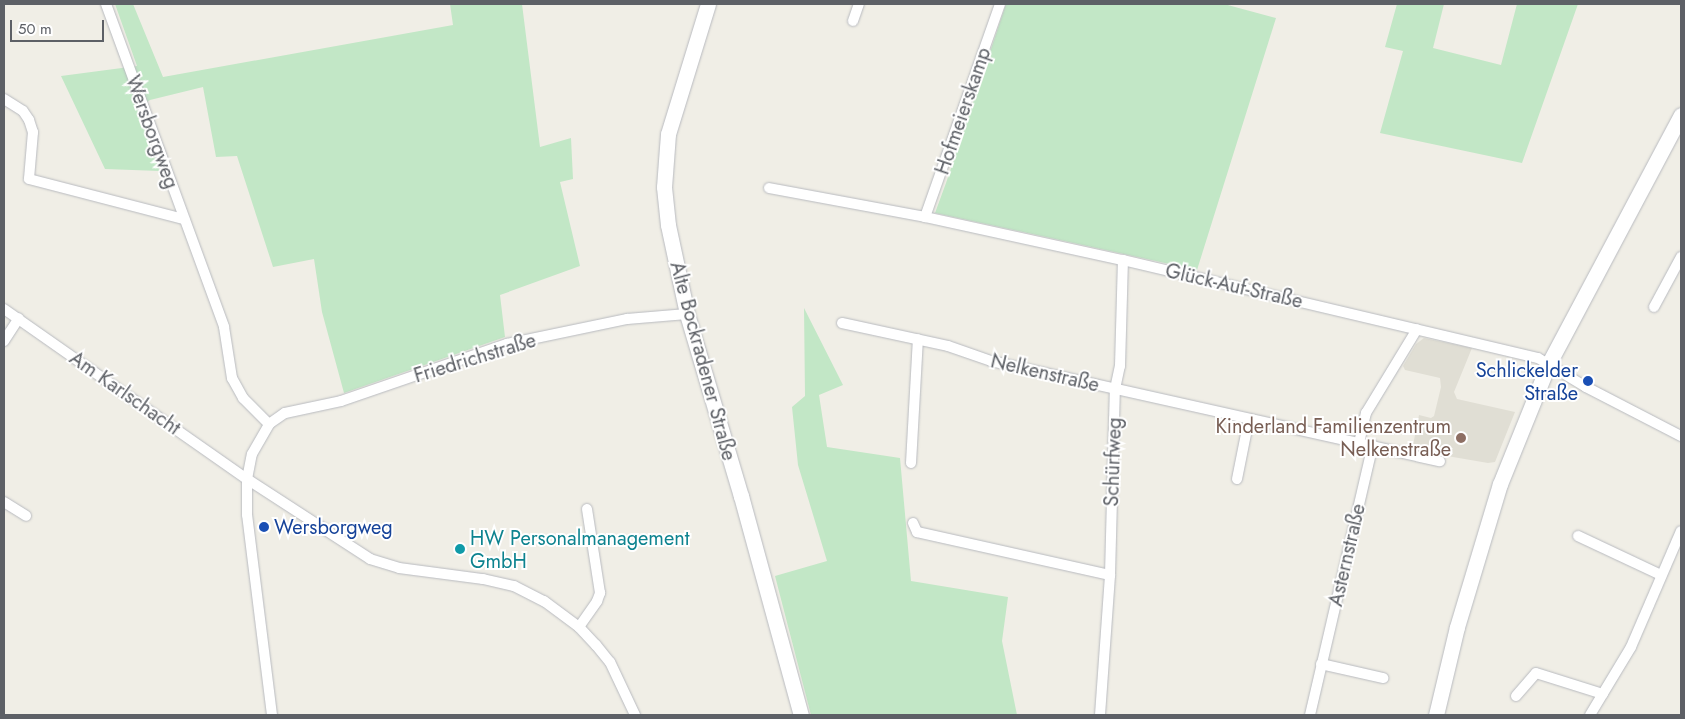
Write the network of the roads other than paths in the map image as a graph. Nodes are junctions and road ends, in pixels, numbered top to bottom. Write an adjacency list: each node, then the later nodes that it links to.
1 (106, 4): 10 (street, Wersborgweg)
2 (708, 4): 15 (street, Alte Bockradener Straße)
3 (859, 4): 5 (street)
4 (1000, 4): 9 (street, Hofmeierskamp)
5 (853, 21)
6 (4, 99): 10 (street)
7 (1681, 115): 21 (street)
8 (769, 188): 9 (street, Glück-Auf-Straße)
9 (926, 217): 12 (street, Glück-Auf-Straße)
10 (184, 219): 24 (street, Wersborgweg)
11 (1681, 257): 13 (street)
12 (1123, 260): 18 (street, Glück-Auf-Straße); 22 (street, Schürfweg)
13 (1654, 307)
14 (4, 308): 16 (street, Am Karlschacht)
15 (687, 314): 24 (street, Friedrichstraße); 47 (street, Alte Bockradener Straße)
16 (19, 318): 20 (street); 30 (street, Am Karlschacht)
17 (842, 323): 19 (street, Nelkenstraße)
18 (1417, 329): 21 (street, Glück-Auf-Straße); 26 (street)
19 (918, 339): 22 (street, Nelkenstraße); 29 (street)
20 (4, 341)
21 (1548, 365): 25 (street, Glück-Auf-Straße); 50 (street)
22 (1115, 389): 23 (street, Nelkenstraße); 38 (street, Schürfweg)
23 (1249, 419): 26 (street, Nelkenstraße); 31 (street)
24 (269, 424): 30 (street)
25 (1681, 436)
26 (1359, 443): 27 (street, Nelkenstraße)
27 (1373, 445): 28 (street, Nelkenstraße); 41 (street, Asternstraße)
28 (1440, 461)
29 (911, 463)
30 (246, 478): 40 (street, Am Karlschacht); 45 (street)
31 (1237, 479)
32 (4, 502): 34 (street)
33 (586, 509): 40 (street)
34 (26, 516)
35 (912, 524): 38 (street)
36 (1681, 531): 39 (street)
37 (1578, 536): 39 (street)
38 (1110, 574): 48 (street, Schürfweg)
39 (1661, 575): 43 (street)
40 (579, 627): 46 (street, Am Karlschacht)
41 (1321, 664): 42 (street); 49 (street, Asternstraße)
42 (1383, 678)
43 (1603, 694): 44 (street); 51 (street)
44 (1516, 696)
45 (272, 715)
46 (635, 715)
47 (801, 715)
48 (1100, 715)
49 (1310, 715)
50 (1436, 715)
51 (1590, 715)

